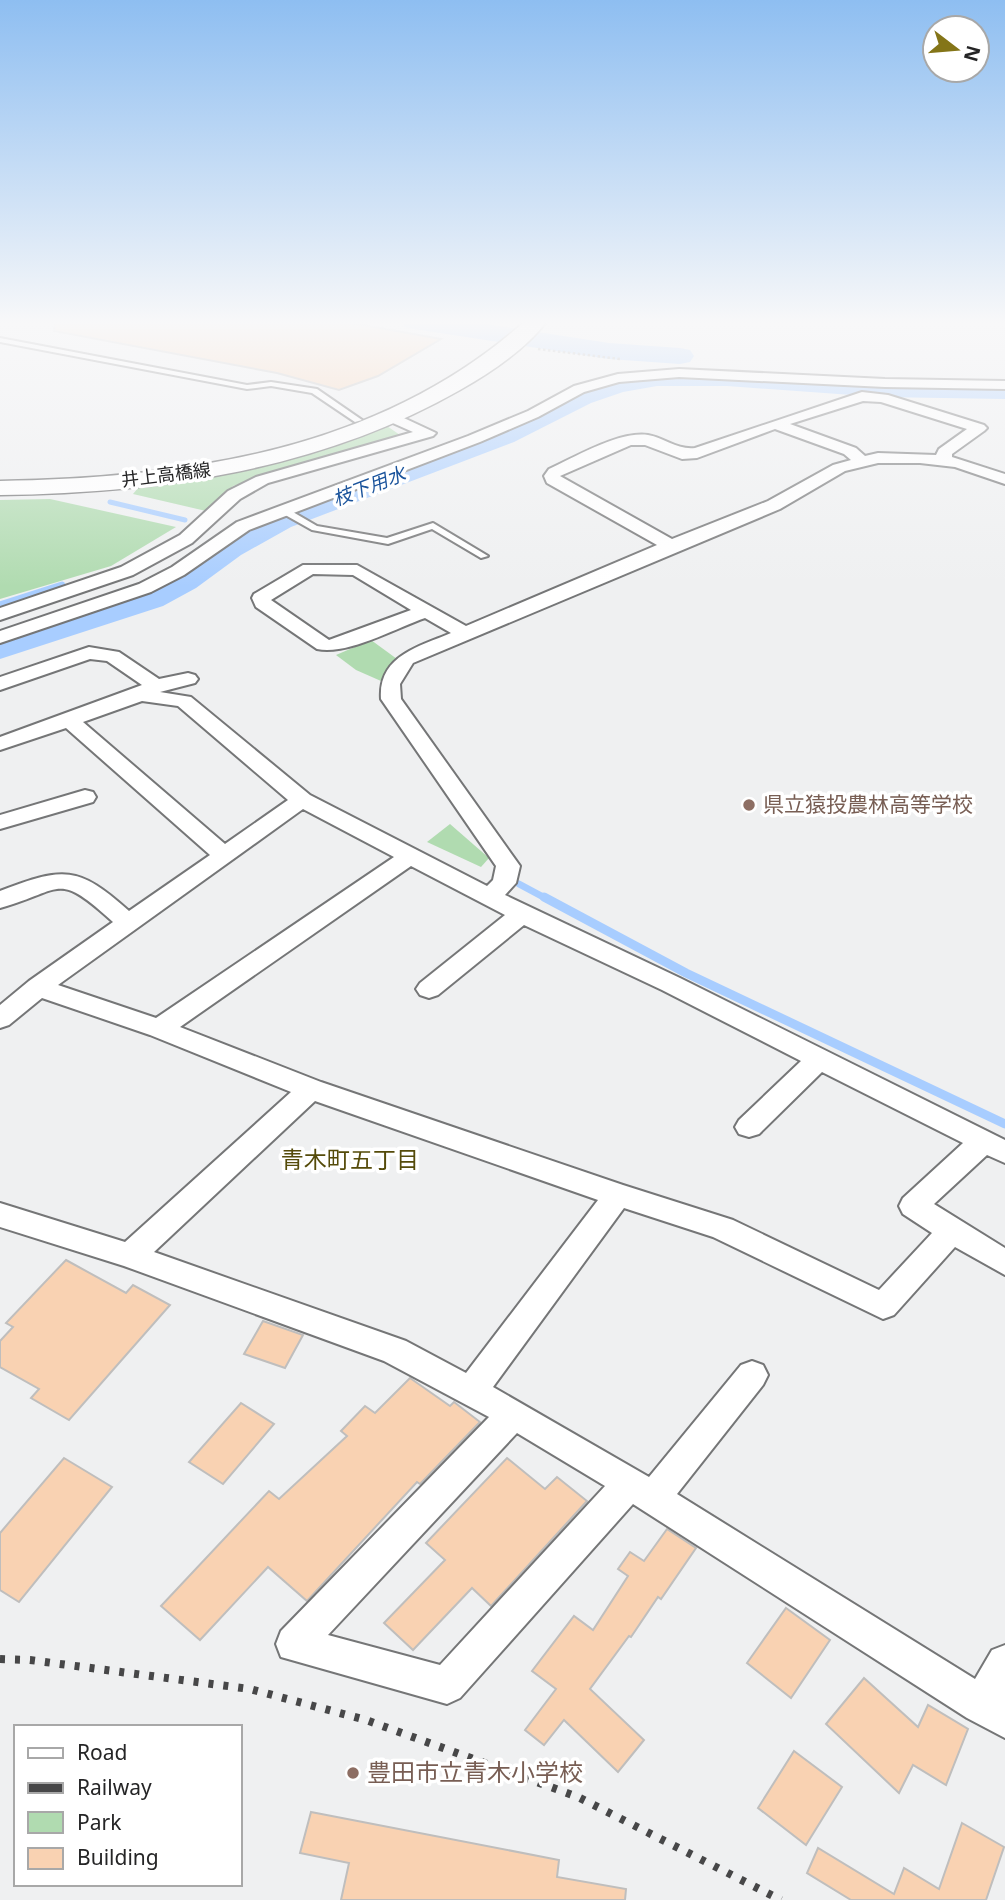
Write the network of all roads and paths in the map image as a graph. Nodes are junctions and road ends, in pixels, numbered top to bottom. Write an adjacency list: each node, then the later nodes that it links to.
1 (343, 410): 8 (lane)
2 (379, 410): 8 (street, 井上高橋線)
3 (405, 410): 7 (street, 井上高橋線)
4 (541, 410): 15 (street)
5 (820, 410): 9 (street)
6 (920, 410): 11 (street)
7 (391, 417): 14 (street, 井上高橋線); 19 (street)
8 (358, 419): 12 (street, 井上高橋線)
9 (775, 424): 10 (street); 16 (street)
10 (861, 461): 11 (street); 16 (street)
11 (943, 461): 13 (street)
12 (0, 477)
13 (1005, 478)
14 (0, 488)
15 (288, 514): 17 (lane); 21 (street)
16 (671, 546): 20 (street)
17 (484, 556)
18 (425, 611): 18 (street); 20 (street)
19 (0, 614)
20 (464, 633): 32 (street)
21 (0, 637)
22 (188, 679): 24 (street)
23 (0, 684): 24 (street)
24 (148, 690): 25 (street); 28 (street)
25 (69, 720): 26 (street); 30 (street)
26 (0, 744)
27 (85, 797): 29 (street)
28 (302, 800): 30 (street); 31 (street)
29 (0, 822)
30 (224, 855): 35 (street)
31 (410, 856): 32 (street); 39 (street)
32 (490, 895): 34 (street)
33 (0, 900): 35 (street)
34 (522, 914): 37 (street); 40 (street)
35 (128, 923): 36 (street)
36 (38, 987): 38 (street); 39 (street)
37 (429, 989)
38 (5, 1005)
39 (159, 1029): 41 (street)
40 (819, 1059): 42 (street); 43 (street)
41 (311, 1089): 44 (street); 47 (street)
42 (749, 1127)
43 (994, 1147): 46 (street)
44 (618, 1195): 46 (street); 50 (street)
45 (0, 1215): 47 (street)
46 (952, 1231): 48 (street)
47 (130, 1256): 50 (street)
48 (1005, 1263)
49 (752, 1375): 52 (street)
50 (471, 1392): 51 (street)
51 (514, 1414): 52 (street); 52 (street)
52 (641, 1490): 54 (street)
53 (1005, 1663): 54 (street)
54 (993, 1712)

